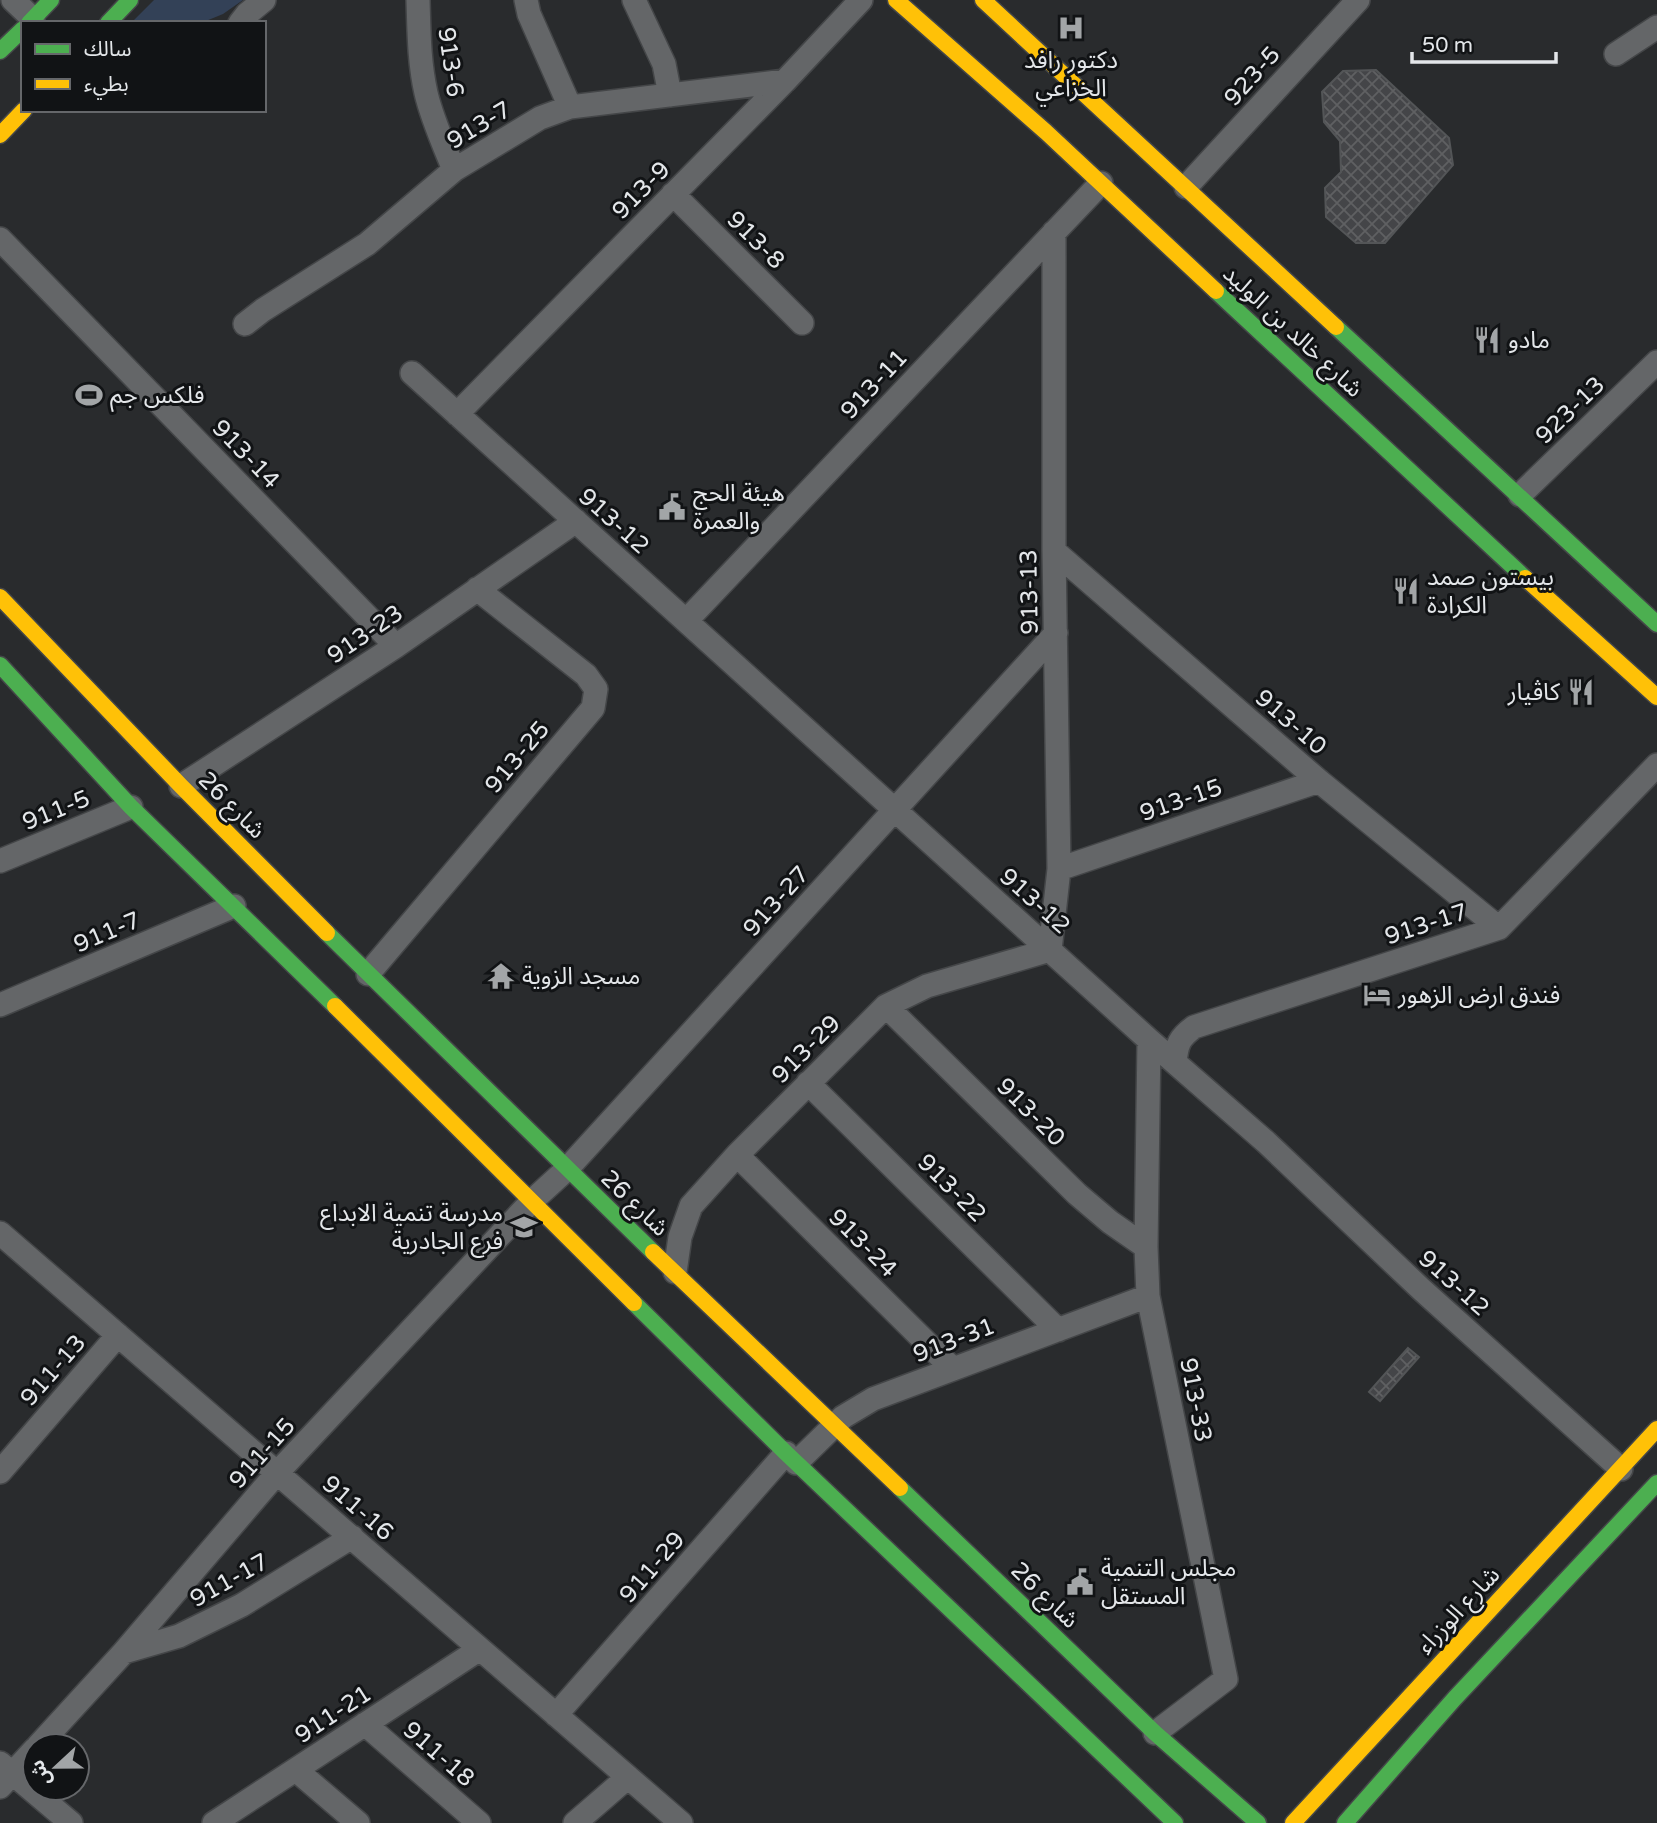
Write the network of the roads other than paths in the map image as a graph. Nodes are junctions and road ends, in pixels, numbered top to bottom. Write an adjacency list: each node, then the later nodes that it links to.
1 (13, 0): 12 (street)
2 (51, 0): 13 (street)
3 (130, 0): 14 (street)
4 (264, 0): 15 (street)
5 (418, 0): 25 (street, 913-6)
6 (526, 0): 22 (street)
7 (634, 0): 21 (street)
8 (861, 0): 20 (street, 913-9)
9 (896, 0): 26 (street, شارع خالد بن الوليد)
10 (983, 0): 27 (street, شارع خالد بن الوليد)
11 (1358, 0): 27 (street, 923-5)
12 (27, 21)
13 (30, 21)
14 (110, 21)
15 (242, 21)
16 (1657, 27): 19 (street)
17 (21, 30): 18 (street)
18 (0, 51)
19 (1616, 54)
20 (785, 81): 21 (street, 913-7); 28 (street, 913-9)
21 (670, 95): 22 (street, 913-7)
22 (570, 107): 25 (street, 913-7)
23 (22, 112): 24 (street)
24 (0, 135)
25 (454, 170): 32 (street, 913-7)
26 (1101, 183): 29 (street, 913-11); 46 (street, شارع خالد بن الوليد)
27 (1186, 187): 36 (street, شارع خالد بن الوليد)
28 (673, 194): 31 (street, 913-8); 35 (street, 913-9)
29 (1054, 232): 38 (street, 913-13); 41 (street, 913-11)
30 (0, 239): 44 (street, 913-14)
31 (802, 323)
32 (245, 324)
33 (1657, 362): 36 (street, 923-13)
34 (412, 373): 35 (street, 913-12)
35 (457, 414): 37 (street, 913-12)
36 (1520, 495): 42 (street, شارع خالد بن الوليد)
37 (576, 521): 39 (street, 913-23); 41 (street, 913-12)
38 (1054, 551): 43 (street, 913-13); 48 (street, 913-10)
39 (477, 589): 44 (street, 913-23); 57 (street, 913-25)
40 (0, 597): 49 (street, شارع 26)
41 (686, 621): 51 (street, 913-12)
42 (1657, 624)
43 (1056, 634): 51 (street, 913-27); 53 (street, 913-13)
44 (396, 646): 49 (street, 913-23)
45 (0, 666): 50 (street)
46 (1657, 697)
47 (1657, 765): 55 (street, 913-17)
48 (1319, 781): 53 (street, 913-15); 55 (street, 913-10)
49 (181, 786): 57 (street, شارع 26)
50 (131, 807): 52 (street, 911-5); 54 (street)
51 (895, 810): 56 (street, 913-12); 64 (street, 913-27)
52 (0, 861)
53 (1059, 869): 56 (street, 913-13)
54 (234, 906): 58 (street, 911-7); 65 (street)
55 (1499, 928): 61 (street, 913-17)
56 (1050, 950): 59 (street, 913-29); 60 (street, 913-12)
57 (368, 974): 64 (street, شارع 26)
58 (0, 1006)
59 (886, 1006): 62 (street, 913-29); 67 (street, 913-20)
60 (1149, 1040): 61 (street, 913-12); 67 (street, 913-33)
61 (1175, 1062): 76 (street, 913-12)
62 (808, 1083): 63 (street, 913-29); 70 (street, 913-22)
63 (737, 1154): 68 (street, 913-29); 72 (street, 913-24)
64 (567, 1169): 65 (street, 913-27); 68 (street, شارع 26)
65 (532, 1201): 75 (street); 78 (street, 911-15)
66 (0, 1233): 71 (street, 911-16)
67 (1146, 1247): 69 (street, 913-33)
68 (675, 1272): 73 (street, شارع 26)
69 (1148, 1296): 70 (street, 913-31); 87 (street, 913-33)
70 (1058, 1330): 72 (street, 913-31)
71 (118, 1335): 77 (street, 911-13); 78 (street, 911-16)
72 (953, 1369): 73 (street, 913-31)
73 (834, 1425): 75 (street, 913-31); 87 (street, شارع 26)
74 (1657, 1429): 76 (street, شارع الوزراء)
75 (791, 1458): 84 (street, 911-29); 98 (street)
76 (1621, 1469): 83 (street, شارع الوزراء)
77 (0, 1472)
78 (277, 1473): 80 (street, 911-16); 82 (street, 911-15)
79 (1653, 1495): 83 (street, شارع الوزراء)
80 (352, 1537): 81 (street, 911-16); 82 (street, 911-17)
81 (480, 1649): 84 (street, 911-16); 85 (street, 911-21)
82 (124, 1652): 86 (street, 911-15)
83 (1444, 1684): 100 (street, شارع الوزراء); 101 (street, شارع الوزراء)
84 (556, 1715): 91 (street, 911-16)
85 (365, 1724): 89 (street, 911-21); 95 (street, 911-18)
86 (51, 1732)
87 (1155, 1732): 99 (street, شارع 26)
88 (21, 1760): 90 (street, 911-15)
89 (296, 1770): 92 (street, 911-21); 94 (street)
90 (4, 1774): 93 (street)
91 (628, 1777): 96 (street); 97 (street, 911-16)
92 (230, 1819)
93 (71, 1823)
94 (358, 1823)
95 (479, 1823)
96 (575, 1823)
97 (681, 1823)
98 (1175, 1823)
99 (1258, 1823)
100 (1293, 1823)
101 (1345, 1823)

